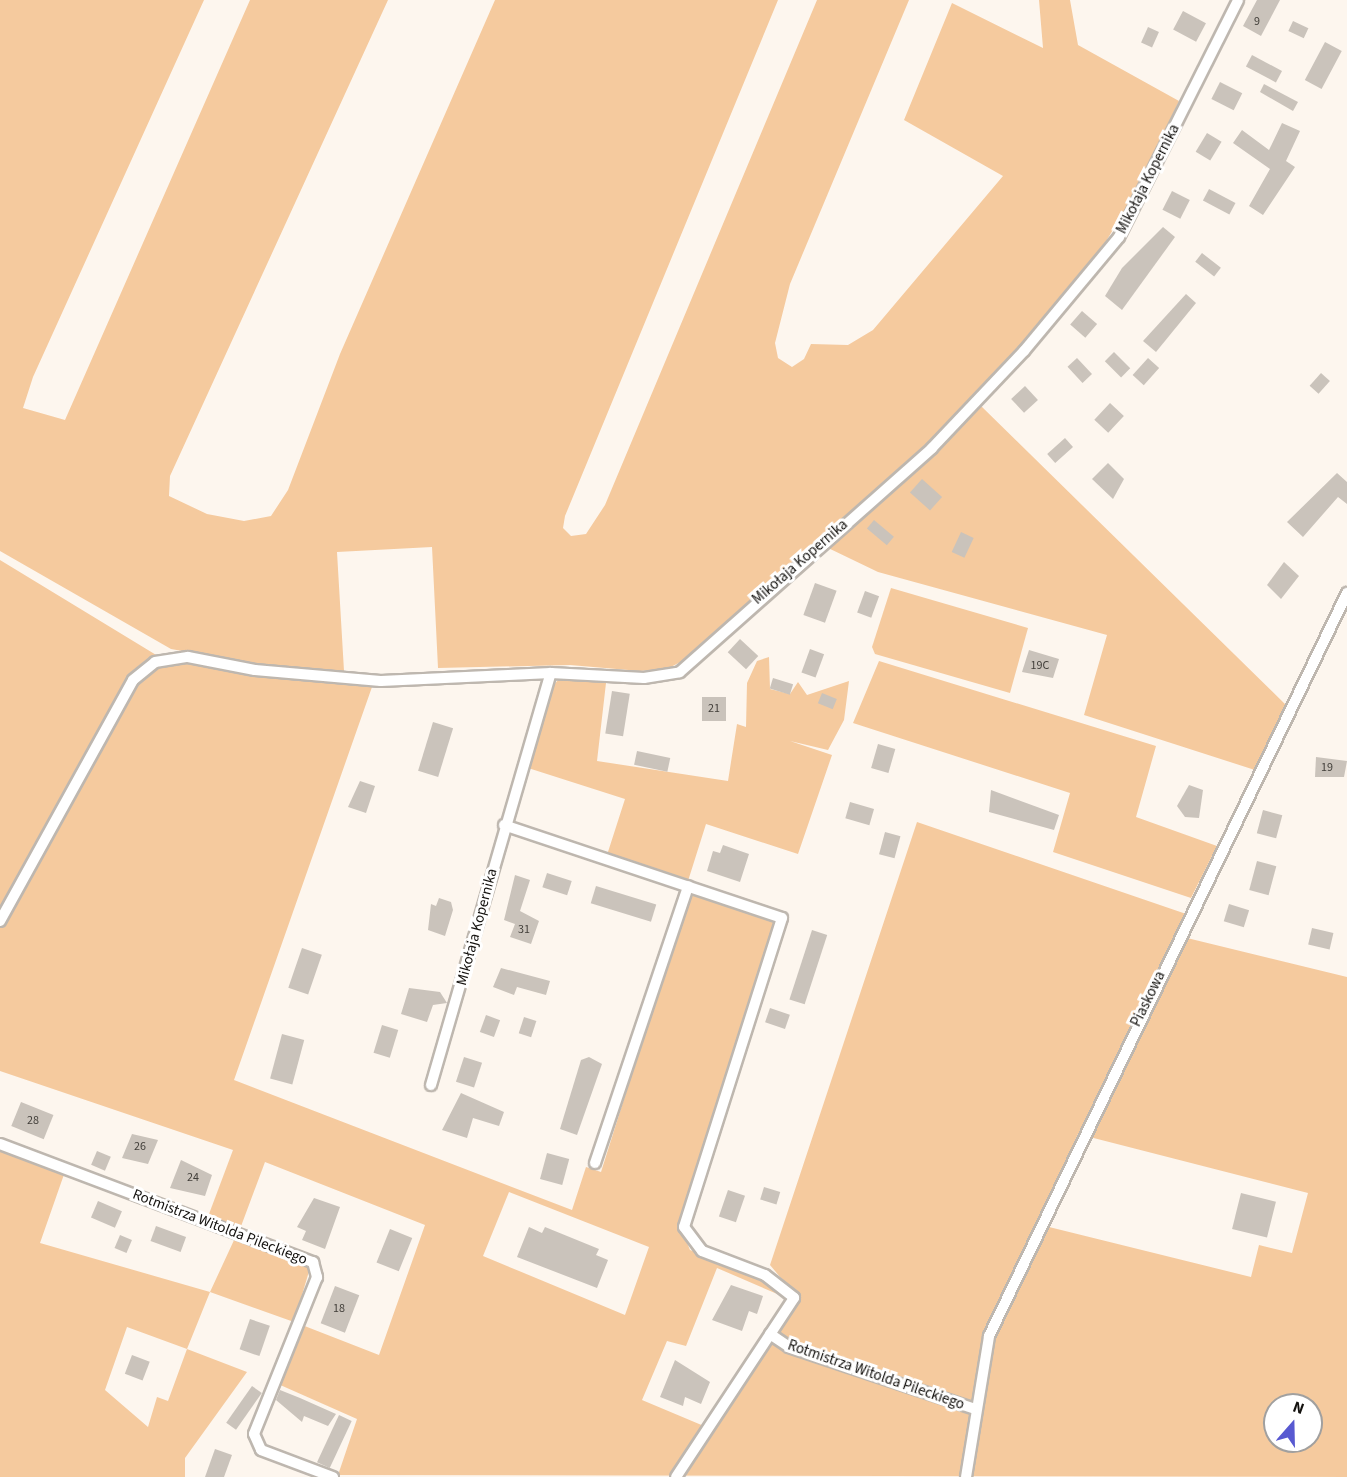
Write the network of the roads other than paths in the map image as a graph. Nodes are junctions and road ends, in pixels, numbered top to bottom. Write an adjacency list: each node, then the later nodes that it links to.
1 (1238, 0): 3 (street, Mikołaja Kopernika)
2 (1347, 593): 11 (street, Piaskowa)
3 (551, 673): 4 (street, Mikołaja Kopernika); 6 (street)
4 (504, 825): 5 (street); 7 (street, Mikołaja Kopernika)
5 (688, 886): 9 (street); 10 (street)
6 (0, 921)
7 (431, 1086)
8 (0, 1144): 12 (street, Rotmistrza Witolda Pileckiego)
9 (595, 1163)
10 (770, 1334): 11 (street, Rotmistrza Witolda Pileckiego); 13 (street, Rotmistrza Witolda Pileckiego)
11 (975, 1409): 14 (street, Piaskowa)
12 (333, 1477)
13 (676, 1477)
14 (966, 1477)

